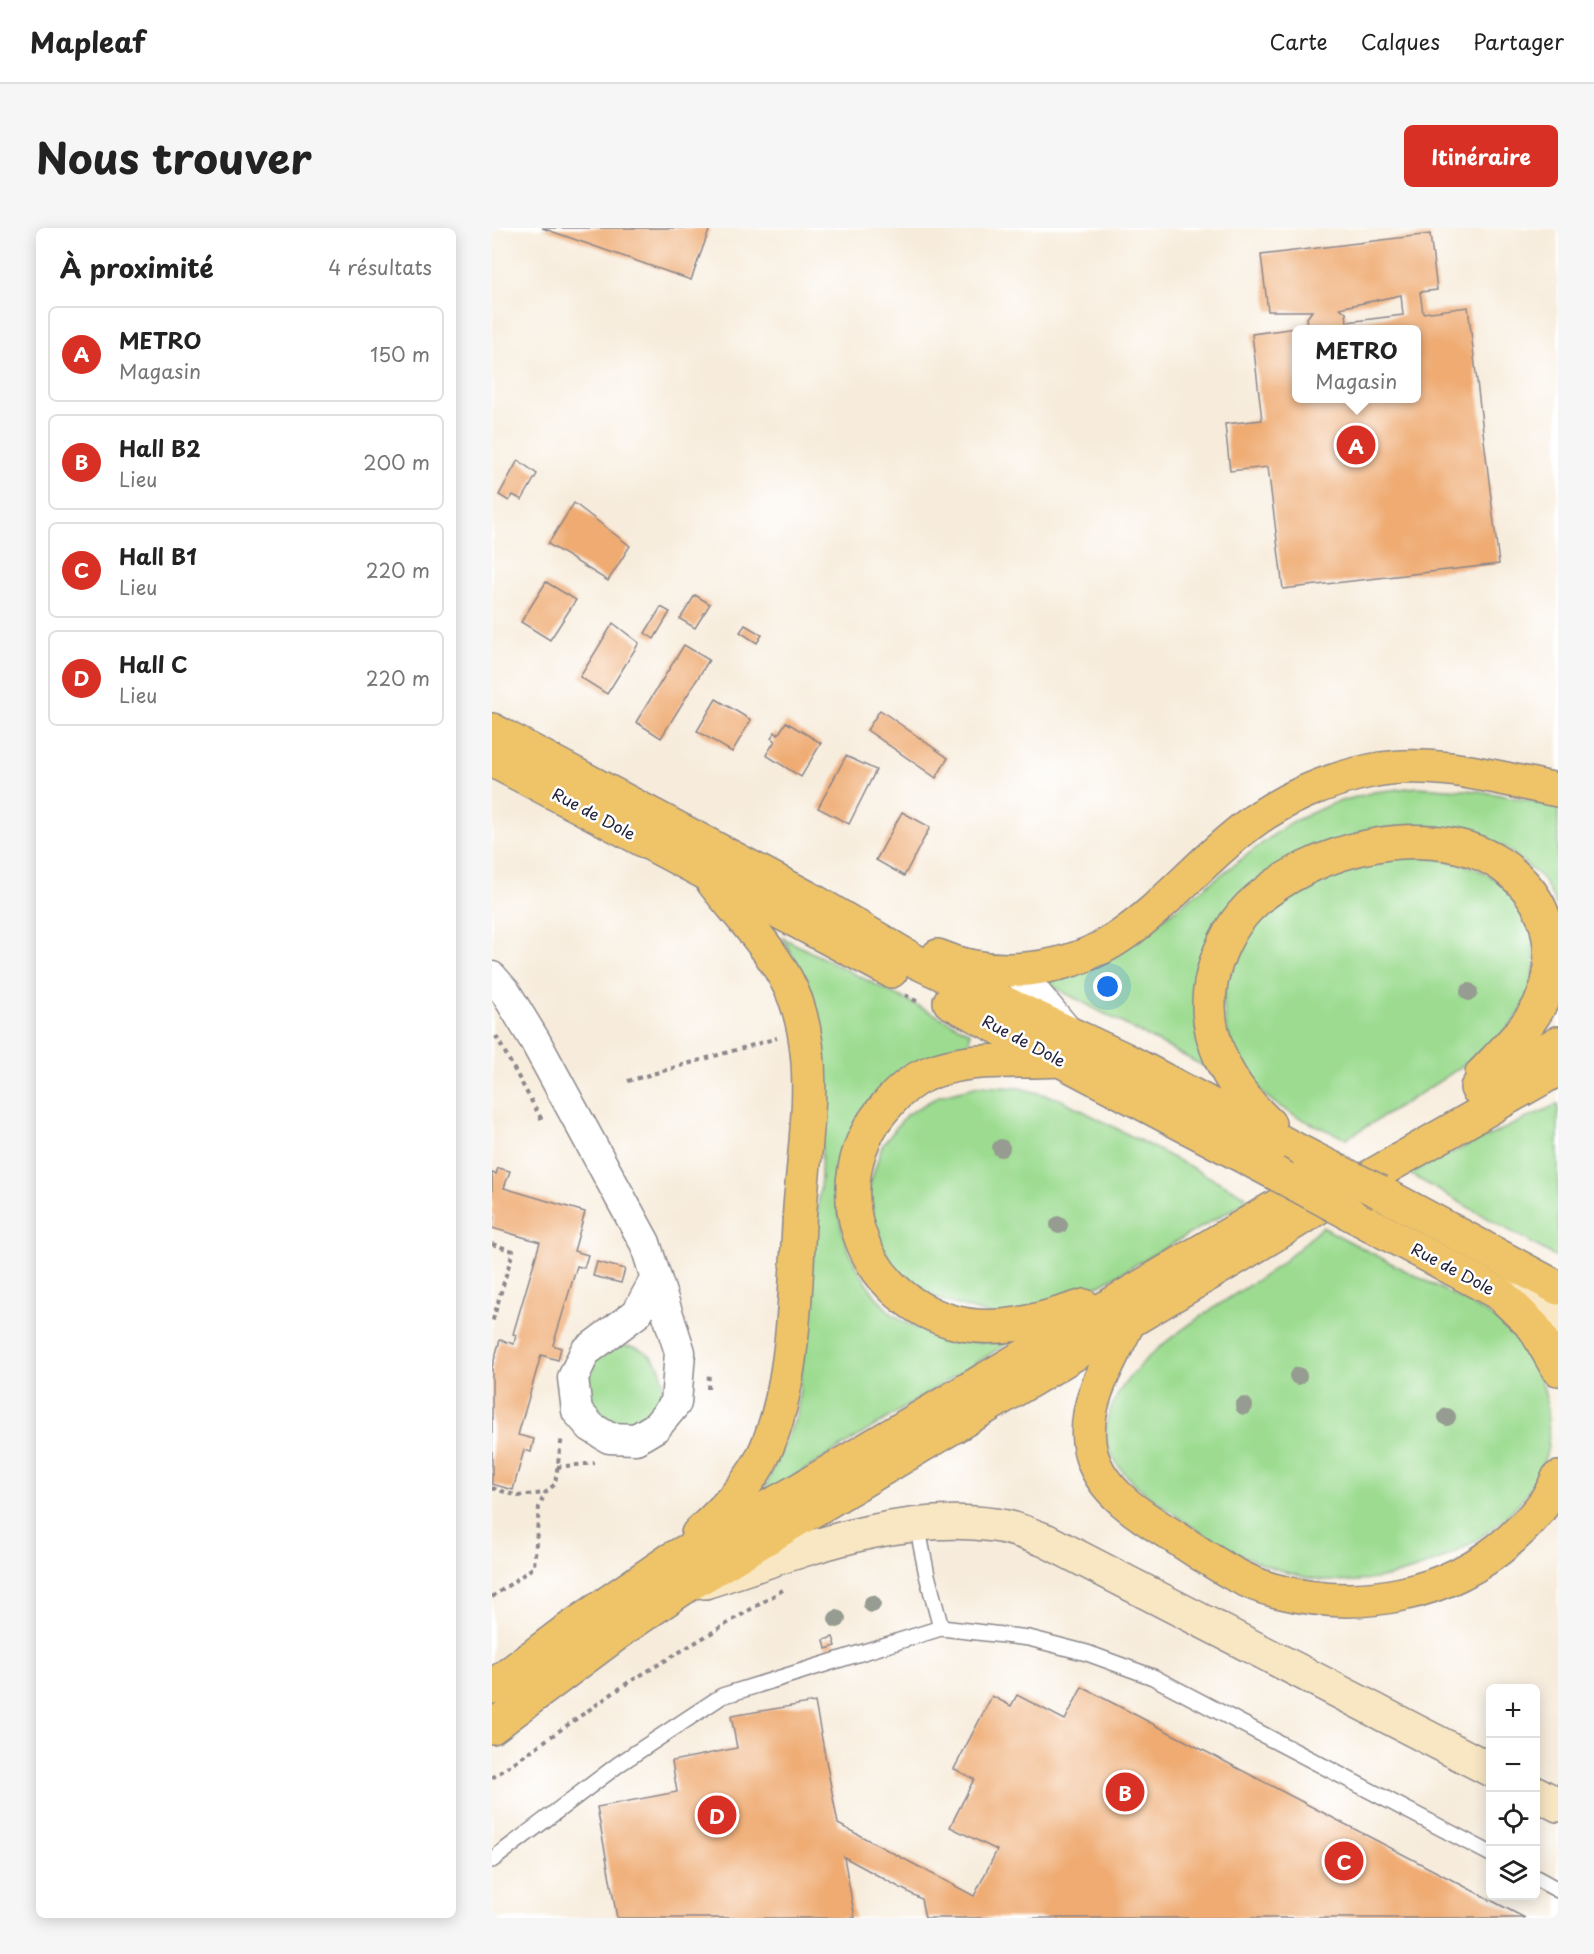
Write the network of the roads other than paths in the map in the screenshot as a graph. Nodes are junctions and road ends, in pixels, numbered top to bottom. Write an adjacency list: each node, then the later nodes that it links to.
1 (492, 730): 5 (main road, Rue de Dole)
2 (492, 760): 4 (main road, Rue de Dole)
3 (1558, 790): 6 (main road)
4 (706, 874): 9 (main road, Rue de Dole); 21 (main road)
5 (812, 900): 6 (main road); 9 (main road, Rue de Dole)
6 (1016, 970): 9 (street, Rue de Dole)
7 (492, 977): 13 (street)
8 (1558, 1042): 11 (main road)
9 (1064, 1046): 12 (main road, Rue de Dole); 15 (main road, Rue de Dole, bridge); 16 (main road)
10 (1558, 1069): 16 (main road)
11 (1459, 1098): 12 (main road); 16 (main road)
12 (1301, 1151): 14 (main road, Rue de Dole, bridge)
13 (656, 1278): 13 (street)
14 (1558, 1288)
15 (1500, 1294): 17 (main road, Rue de Dole); 18 (main road)
16 (1130, 1307): 19 (main road); 21 (main road)
17 (1558, 1319)
18 (1558, 1369)
19 (1558, 1478)
20 (917, 1525): 21 (main road); 22 (lane); 25 (main road)
21 (676, 1574): 23 (main road); 24 (main road)
22 (941, 1628): 28 (lane); 29 (lane)
23 (492, 1687)
24 (492, 1727)
25 (1486, 1767)
26 (1540, 1795): 27 (main road)
27 (1558, 1805)
28 (1486, 1851)
29 (492, 1860)
30 (1540, 1880): 31 (lane)
31 (1558, 1890)

